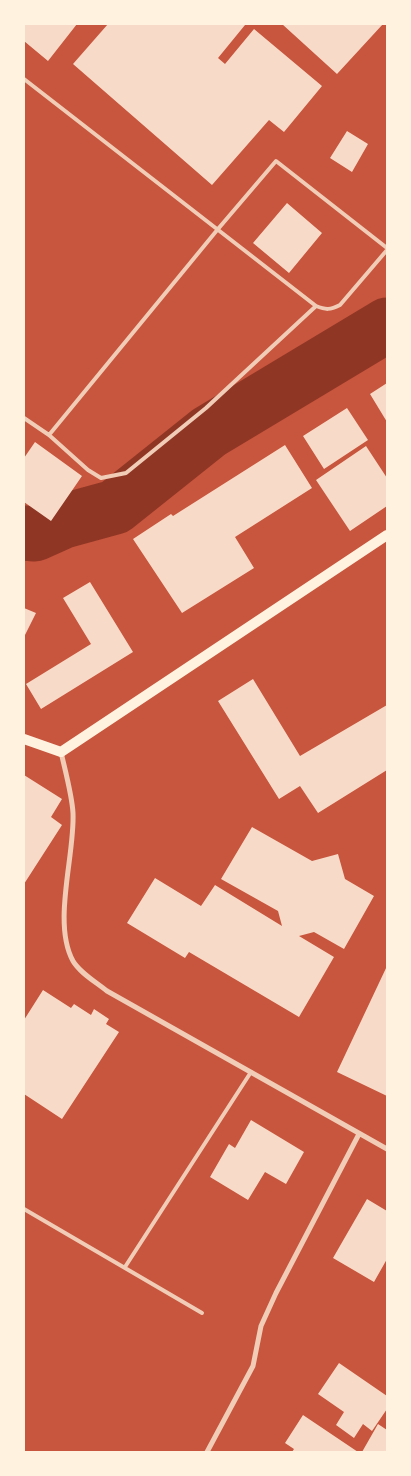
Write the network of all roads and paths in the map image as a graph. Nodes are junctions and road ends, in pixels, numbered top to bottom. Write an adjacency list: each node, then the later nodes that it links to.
1 (24, 79): 2 (lane)
2 (218, 230): 3 (lane); 4 (lane); 6 (lane)
3 (387, 249): 4 (lane)
4 (316, 306): 6 (lane)
5 (24, 418): 6 (lane)
6 (49, 435)
7 (387, 535): 9 (main road)
8 (24, 739): 9 (main road)
9 (61, 752): 10 (street)
10 (251, 1072): 11 (street); 14 (lane)
11 (359, 1134): 12 (street); 16 (street)
12 (387, 1149)
13 (24, 1209): 14 (lane)
14 (125, 1267): 15 (lane)
15 (202, 1313)
16 (207, 1452)

